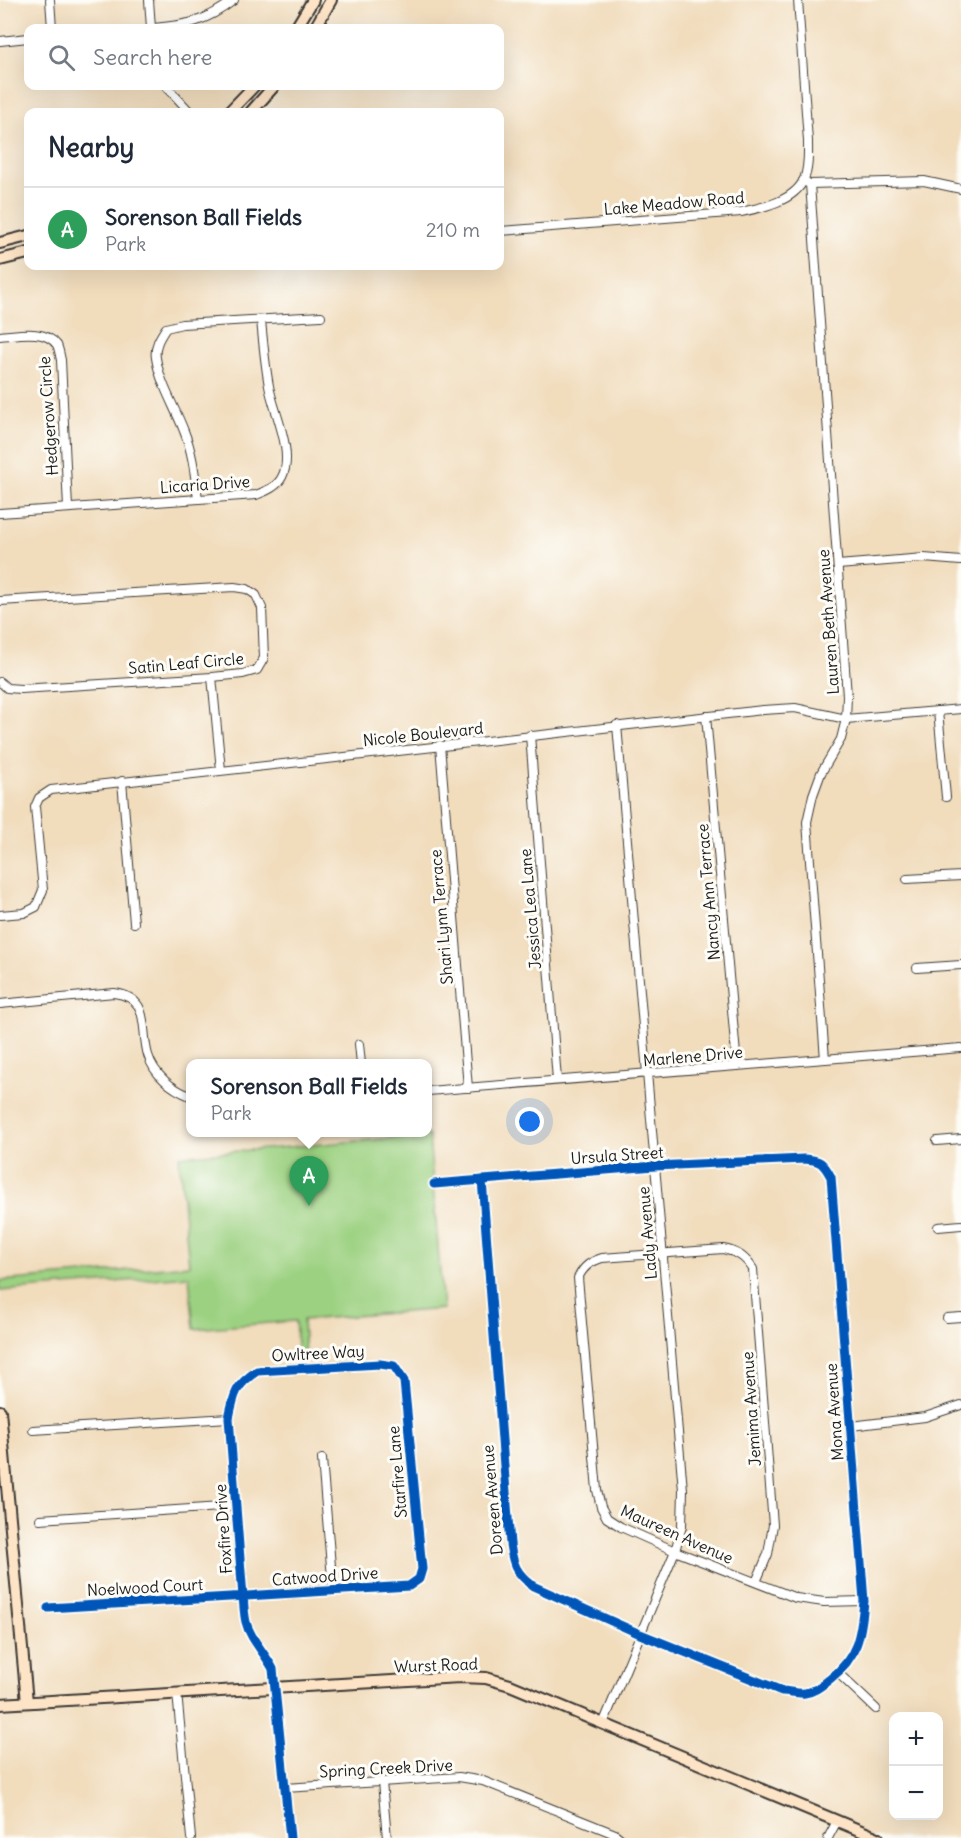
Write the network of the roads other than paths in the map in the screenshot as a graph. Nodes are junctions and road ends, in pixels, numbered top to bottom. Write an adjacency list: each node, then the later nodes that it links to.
1 (50, 0): 7 (street)
2 (150, 0): 8 (street)
3 (234, 0): 9 (street)
4 (313, 0): 10 (street)
5 (331, 0): 11 (street)
6 (798, 0): 20 (street)
7 (52, 24)
8 (153, 24)
9 (186, 24)
10 (298, 24)
11 (317, 24)
12 (24, 38): 13 (street)
13 (0, 41)
14 (170, 90): 17 (street)
15 (251, 90): 18 (street)
16 (270, 90): 19 (street)
17 (186, 108)
18 (233, 108)
19 (255, 108)
20 (807, 183): 21 (street); 22 (street, Lake Meadow Road); 34 (street, Lauren Beth Avenue)
21 (961, 189)
22 (504, 231)
23 (24, 237): 24 (street)
24 (0, 243)
25 (24, 254): 26 (street)
26 (0, 260)
27 (321, 316): 28 (street)
28 (261, 320): 30 (street, Licaria Drive); 30 (street)
29 (0, 336): 31 (street, Hedgerow Circle)
30 (198, 499): 31 (street, Licaria Drive)
31 (68, 508): 32 (street, Licaria Drive)
32 (0, 513)
33 (961, 561): 34 (street)
34 (838, 565): 41 (street, Lauren Beth Avenue)
35 (0, 601): 36 (street, Satin Leaf Circle)
36 (212, 677): 37 (street, Satin Leaf Circle); 45 (street)
37 (0, 682)
38 (961, 709): 39 (street, Nicole Boulevard)
39 (938, 711): 41 (street, Nicole Boulevard); 47 (street)
40 (706, 716): 41 (street, Nicole Boulevard); 42 (street, Nicole Boulevard); 59 (street, Nancy Ann Terrace)
41 (846, 718): 58 (street, Lauren Beth Avenue)
42 (617, 725): 43 (street, Nicole Boulevard); 60 (street, Lady Avenue)
43 (530, 735): 44 (street, Nicole Boulevard); 61 (street, Jessica Lea Lane)
44 (440, 745): 45 (street, Nicole Boulevard); 62 (street, Shari Lynn Terrace)
45 (221, 770): 46 (street, Nicole Boulevard)
46 (122, 781): 50 (street, Nicole Boulevard); 51 (street)
47 (946, 797)
48 (961, 876): 49 (street)
49 (907, 879)
50 (0, 915)
51 (134, 923)
52 (961, 965): 53 (street)
53 (917, 968)
54 (0, 1004): 64 (street)
55 (359, 1044): 57 (street)
56 (961, 1048): 58 (street, Marlene Drive)
57 (360, 1059)
58 (825, 1059): 59 (street, Marlene Drive)
59 (737, 1066): 60 (street, Marlene Drive)
60 (648, 1073): 61 (street, Marlene Drive); 68 (street, Lady Avenue)
61 (557, 1080): 62 (street, Marlene Drive)
62 (468, 1088): 63 (street, Marlene Drive)
63 (432, 1091)
64 (186, 1094)
65 (961, 1139): 66 (street)
66 (937, 1141)
67 (804, 1159): 68 (street, Ursula Street); 81 (street, Mona Avenue)
68 (655, 1166): 69 (street, Ursula Street); 73 (street, Lady Avenue)
69 (482, 1180): 70 (street, Ursula Street); 93 (street, Doreen Avenue)
70 (434, 1184)
71 (961, 1225): 72 (street)
72 (938, 1227)
73 (663, 1253): 86 (street, Lady Avenue); 86 (street, Maureen Avenue); 87 (street, Jemima Avenue)
74 (961, 1317): 75 (street)
75 (947, 1318)
76 (380, 1364): 77 (street, Owltree Way); 88 (street, Starfire Lane)
77 (257, 1371): 80 (street, Foxfire Drive)
78 (961, 1405): 81 (street)
79 (0, 1411): 97 (street)
80 (229, 1418): 82 (street); 84 (street, Foxfire Drive)
81 (851, 1426): 91 (street, Mona Avenue)
82 (33, 1430)
83 (322, 1459): 89 (street)
84 (236, 1506): 85 (street); 90 (street, Foxfire Drive)
85 (40, 1519)
86 (675, 1551): 87 (street, Maureen Avenue); 93 (street, Lady Avenue)
87 (756, 1582): 91 (street, Maureen Avenue)
88 (409, 1586): 89 (street, Catwood Drive)
89 (333, 1590): 90 (street, Catwood Drive)
90 (243, 1597): 92 (street, Noelwood Court); 95 (street, Foxfire Drive)
91 (864, 1601): 94 (street, Mona Avenue)
92 (48, 1608)
93 (640, 1634): 94 (street, Doreen Avenue); 100 (street, Lady Avenue)
94 (838, 1673): 99 (street)
95 (274, 1688): 96 (street, Wurst Road); 100 (street, Wurst Road); 102 (street, Foxfire Drive)
96 (177, 1693): 97 (street, Wurst Road); 104 (street)
97 (27, 1702): 98 (street, Wurst Road)
98 (0, 1704)
99 (876, 1709)
100 (603, 1724): 103 (street, Wurst Road)
101 (382, 1782): 102 (street, Spring Creek Drive); 106 (street); 107 (street, Spring Creek Drive)
102 (285, 1788): 105 (street, Foxfire Drive)
103 (837, 1821): 108 (street); 109 (street, Wurst Road)
104 (190, 1838)
105 (290, 1838)
106 (387, 1838)
107 (620, 1838)
108 (828, 1838)
109 (878, 1838)

